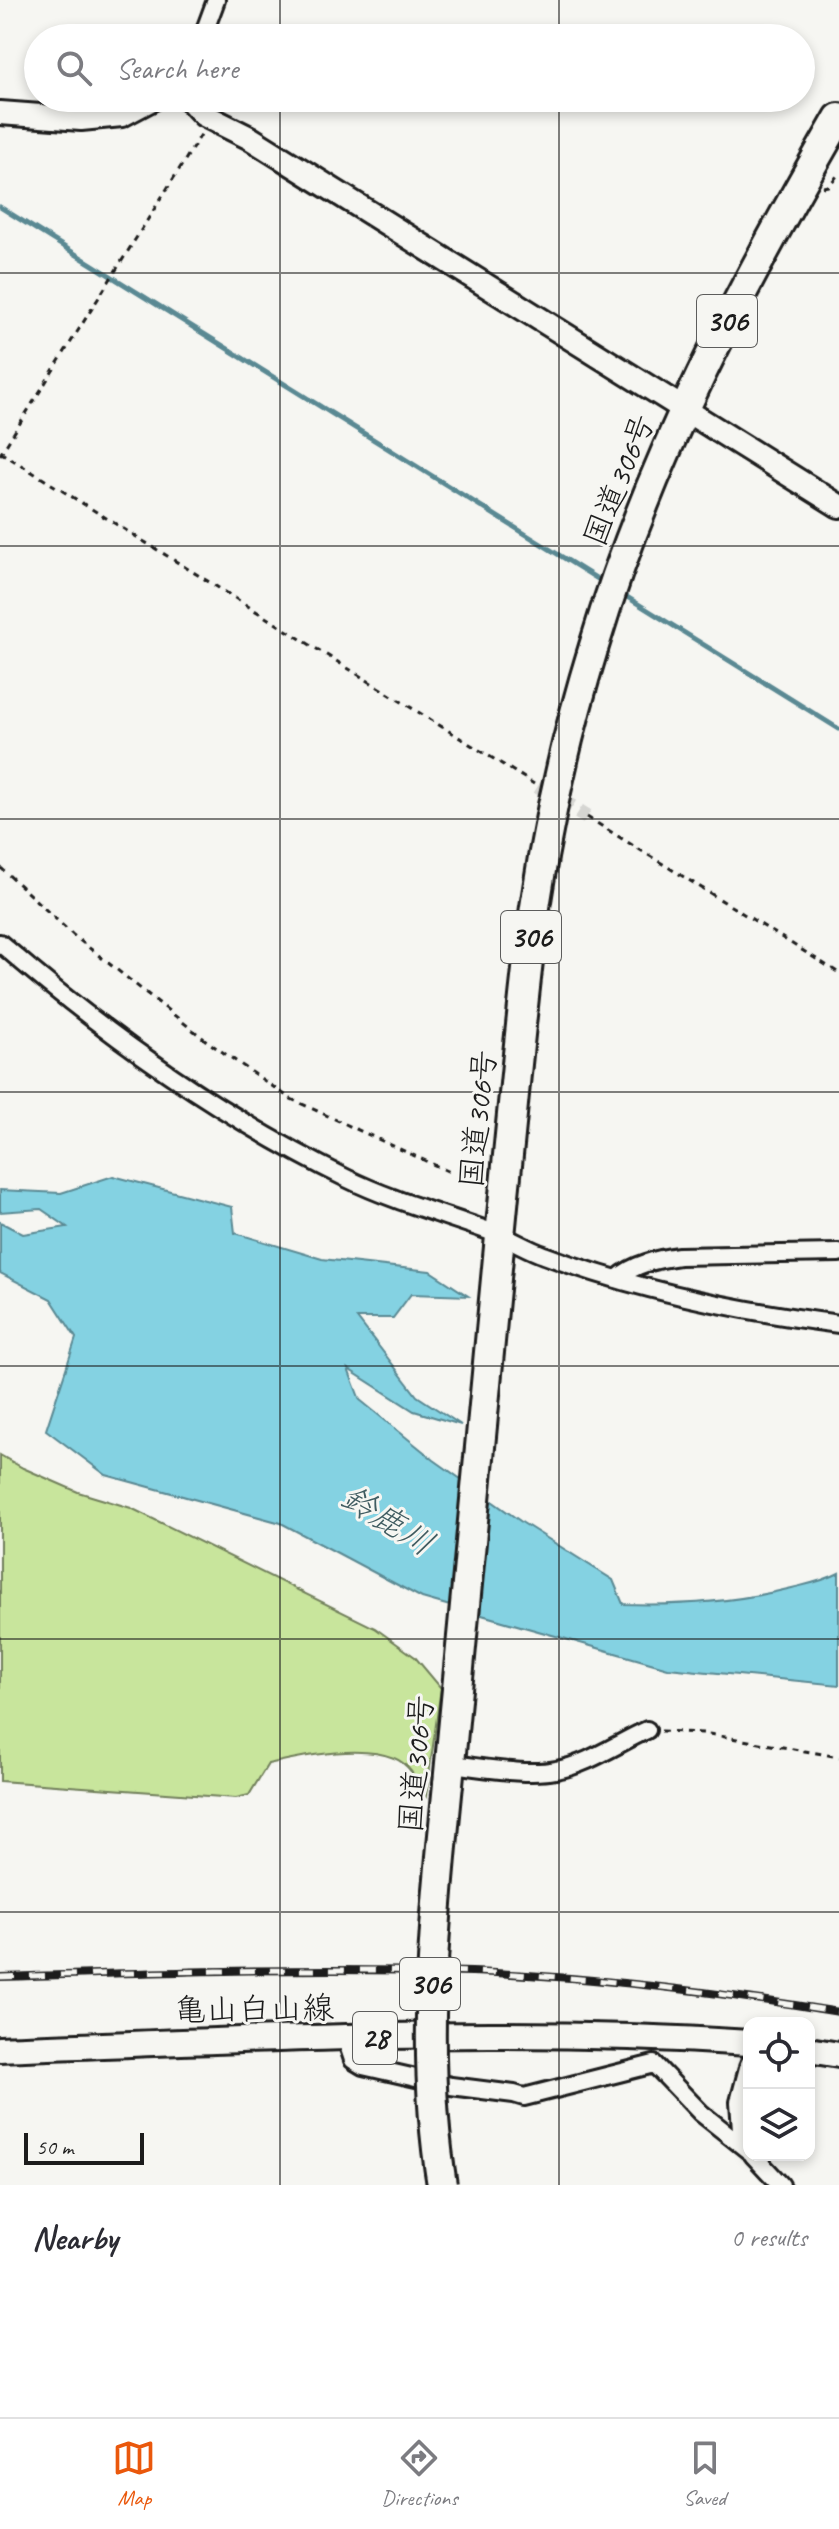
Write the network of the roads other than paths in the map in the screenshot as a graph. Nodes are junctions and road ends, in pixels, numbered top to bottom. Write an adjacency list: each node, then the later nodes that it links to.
1 (216, 0): 2 (street)
2 (207, 24)
3 (128, 112): 5 (street)
4 (197, 112): 7 (street)
5 (0, 113)
6 (839, 118): 7 (highway, 国道306号 / 306)
7 (683, 410): 8 (street); 10 (highway, 国道306号 / 306)
8 (839, 506)
9 (0, 943): 10 (street)
10 (500, 1243): 12 (street); 15 (highway, 国道306号 / 306)
11 (839, 1253): 12 (street)
12 (617, 1279): 13 (street)
13 (839, 1324)
14 (647, 1730): 15 (street)
15 (449, 1766): 25 (highway, 国道306号 / 306, bridge)
16 (346, 2039): 17 (main road, 亀山白山線 / 28); 18 (main road, 亀山白山線 / 28); 23 (street)
17 (743, 2043)
18 (0, 2049)
19 (815, 2051): 20 (main road)
20 (839, 2055)
21 (743, 2087): 22 (street)
22 (743, 2123)
23 (743, 2146)
24 (758, 2161): 26 (street)
25 (442, 2185)
26 (781, 2185)

